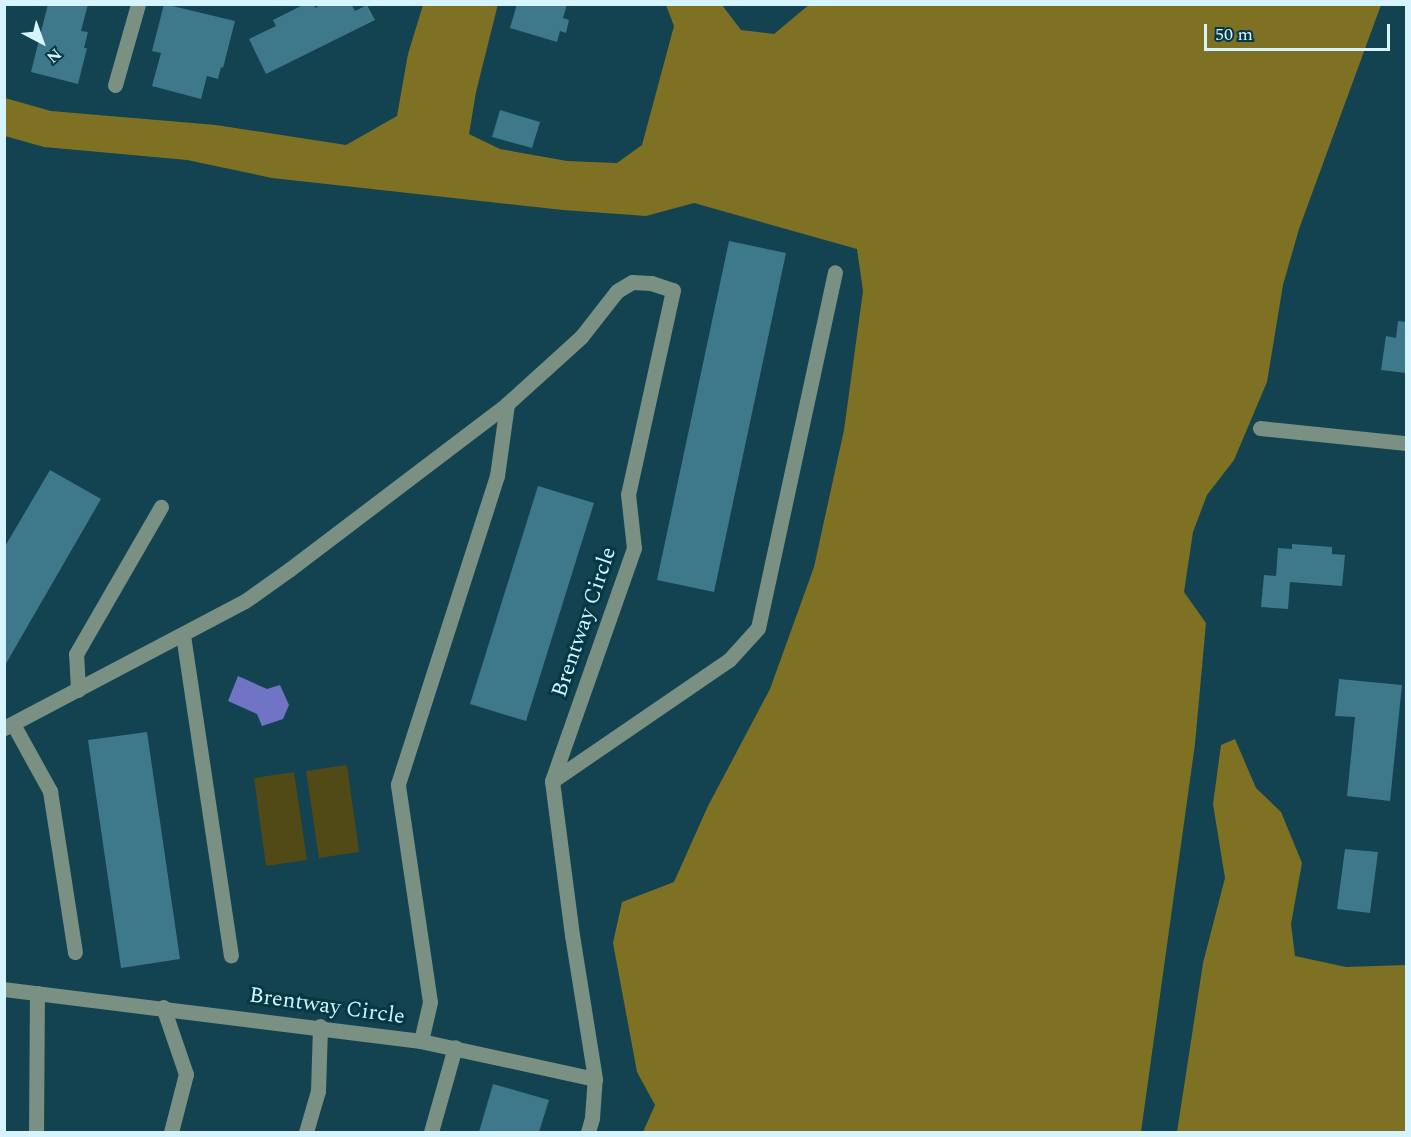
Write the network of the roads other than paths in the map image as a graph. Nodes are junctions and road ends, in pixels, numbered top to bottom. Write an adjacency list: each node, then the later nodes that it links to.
1 (138, 4): 2 (street)
2 (115, 85)
3 (835, 272): 11 (street)
4 (507, 404): 8 (street, Brentway Circle); 11 (street, Brentway Circle); 18 (street)
5 (1260, 428): 6 (street)
6 (1407, 443)
7 (161, 507): 9 (street)
8 (183, 635): 9 (street, Brentway Circle); 13 (street)
9 (78, 690): 10 (street, Brentway Circle)
10 (9, 726): 12 (street)
11 (552, 781): 20 (street, Brentway Circle)
12 (75, 952)
13 (231, 955)
14 (4, 989): 15 (street, Brentway Circle)
15 (37, 993): 16 (street, Brentway Circle); 21 (street)
16 (163, 1007): 17 (street, Brentway Circle); 22 (street)
17 (320, 1026): 18 (street, Brentway Circle); 23 (street)
18 (421, 1041): 19 (street, Brentway Circle)
19 (455, 1047): 20 (street, Brentway Circle); 24 (street)
20 (595, 1079): 25 (street)
21 (36, 1132)
22 (171, 1132)
23 (306, 1132)
24 (430, 1132)
25 (588, 1132)

